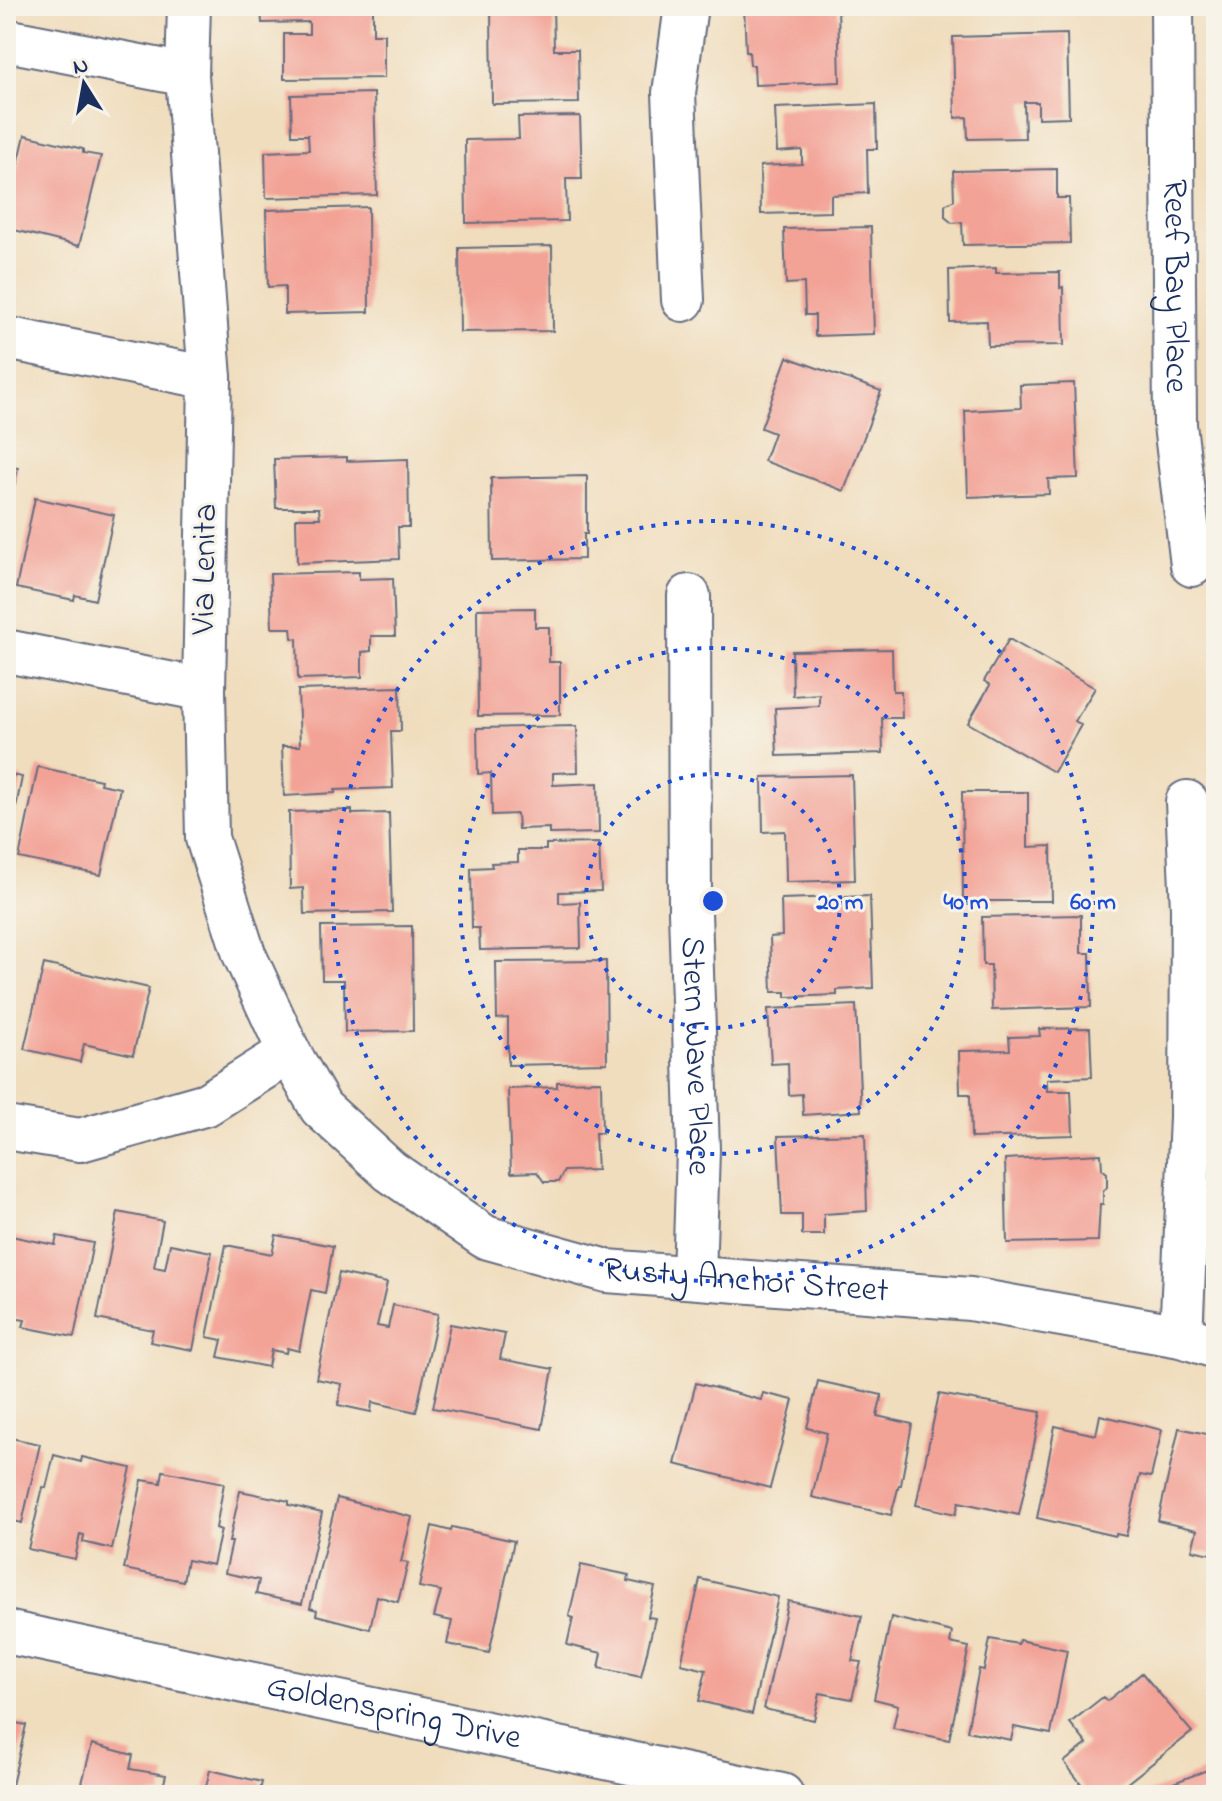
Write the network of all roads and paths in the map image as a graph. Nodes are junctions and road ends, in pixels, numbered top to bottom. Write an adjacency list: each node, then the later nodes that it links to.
1 (189, 6): 5 (street, Via Lenita)
2 (686, 6): 6 (street)
3 (1172, 6): 9 (street, Reef Bay Place)
4 (6, 40): 5 (street)
5 (187, 75): 8 (street, Via Lenita)
6 (683, 300)
7 (6, 338): 8 (street)
8 (210, 378): 12 (street, Via Lenita)
9 (1192, 565)
10 (689, 596): 17 (street, Stern Wave Place)
11 (6, 651): 12 (street)
12 (204, 690): 14 (street, Via Lenita)
13 (1187, 802): 18 (street)
14 (289, 1052): 15 (street, Via Lenita); 16 (street)
15 (321, 1108): 17 (street, Rusty Anchor Street)
16 (6, 1128)
17 (694, 1277): 18 (street, Rusty Anchor Street)
18 (1198, 1341)
19 (6, 1632): 20 (street, Goldenspring Drive)
20 (782, 1795)

